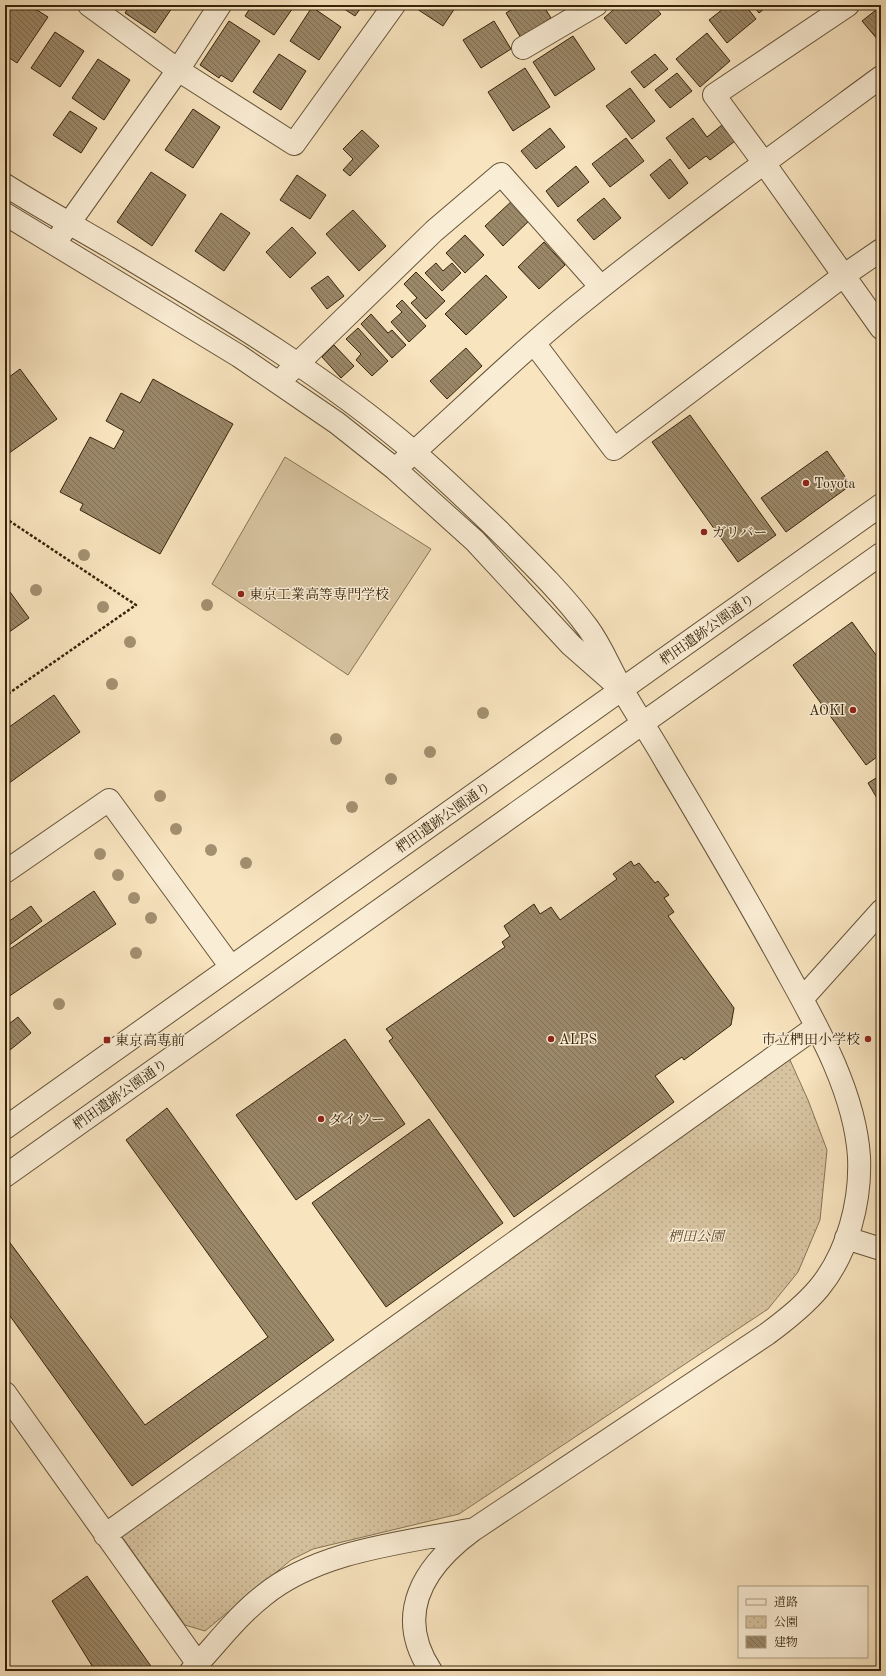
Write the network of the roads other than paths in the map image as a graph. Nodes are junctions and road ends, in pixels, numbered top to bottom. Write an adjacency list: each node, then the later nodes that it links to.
1 (89, 5): 7 (street)
2 (220, 5): 7 (street)
3 (394, 5): 7 (street)
4 (596, 5): 6 (street)
5 (848, 5): 9 (street)
6 (523, 48)
7 (178, 70): 12 (street)
8 (881, 77): 9 (street)
9 (764, 162): 15 (street); 16 (street)
10 (5, 185): 12 (street)
11 (5, 214): 13 (street)
12 (69, 223): 13 (street); 19 (street)
13 (55, 243): 20 (street)
14 (881, 250): 15 (street)
15 (843, 276): 17 (street); 18 (street)
16 (601, 287): 18 (street); 19 (street)
17 (881, 328)
18 (534, 343): 21 (street)
19 (297, 364): 20 (street); 21 (street)
20 (279, 382): 22 (street)
21 (414, 452): 22 (street); 25 (street)
22 (395, 469): 25 (street)
23 (881, 505): 25 (street, 椚田遺跡公園通り)
24 (881, 554): 26 (street, 椚田遺跡公園通り)
25 (622, 689): 26 (street); 29 (street, 椚田遺跡公園通り)
26 (643, 723): 30 (street); 33 (street, 椚田遺跡公園通り)
27 (5, 872): 29 (street)
28 (881, 911): 30 (street)
29 (231, 967): 32 (street, 椚田遺跡公園通り)
30 (802, 999): 31 (street)
31 (816, 1027): 34 (street); 38 (street)
32 (5, 1128)
33 (5, 1176)
34 (846, 1238): 35 (street); 37 (street)
35 (881, 1249)
36 (5, 1393): 38 (street)
37 (473, 1530): 39 (street); 40 (street)
38 (105, 1534): 39 (street)
39 (195, 1667)
40 (431, 1671)

